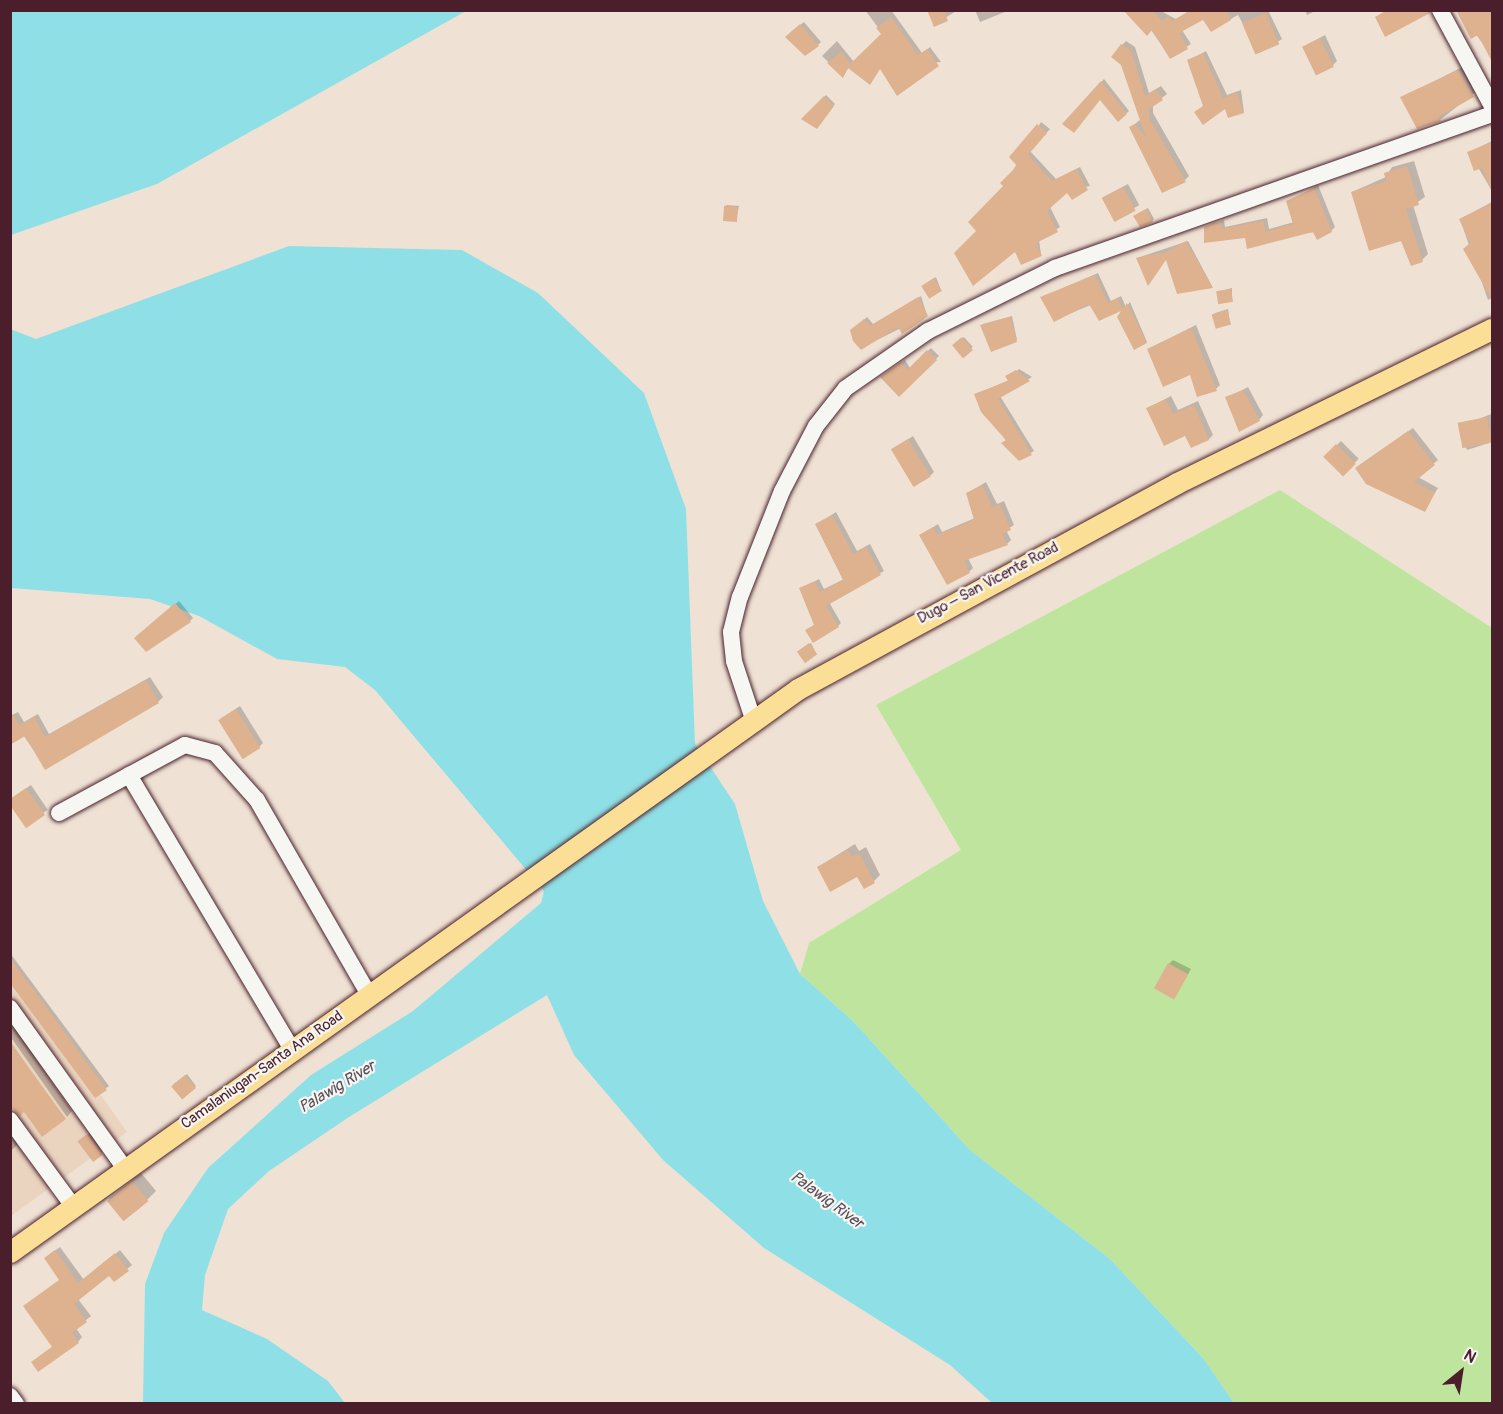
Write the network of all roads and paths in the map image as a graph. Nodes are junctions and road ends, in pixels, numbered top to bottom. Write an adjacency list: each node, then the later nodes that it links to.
1 (1440, 10): 2 (street)
2 (1492, 106)
3 (1492, 114): 5 (street)
4 (1492, 329): 5 (main road, Dugo – San Vicente Road)
5 (754, 723): 8 (main road, Dugo – San Vicente Road)
6 (129, 775): 7 (street); 9 (street); 11 (street)
7 (59, 813)
8 (516, 891): 9 (main road, Camalaniugan-Santa Ana Road)
9 (369, 995): 11 (main road, Camalaniugan-Santa Ana Road)
10 (10, 1008): 13 (street)
11 (292, 1049): 13 (main road, Camalaniugan-Santa Ana Road)
12 (10, 1120): 14 (street)
13 (124, 1167): 14 (main road, Camalaniugan-Santa Ana Road)
14 (74, 1206): 15 (main road, Camalaniugan-Santa Ana Road)
15 (10, 1252)
16 (10, 1396): 17 (street)
17 (16, 1404)

